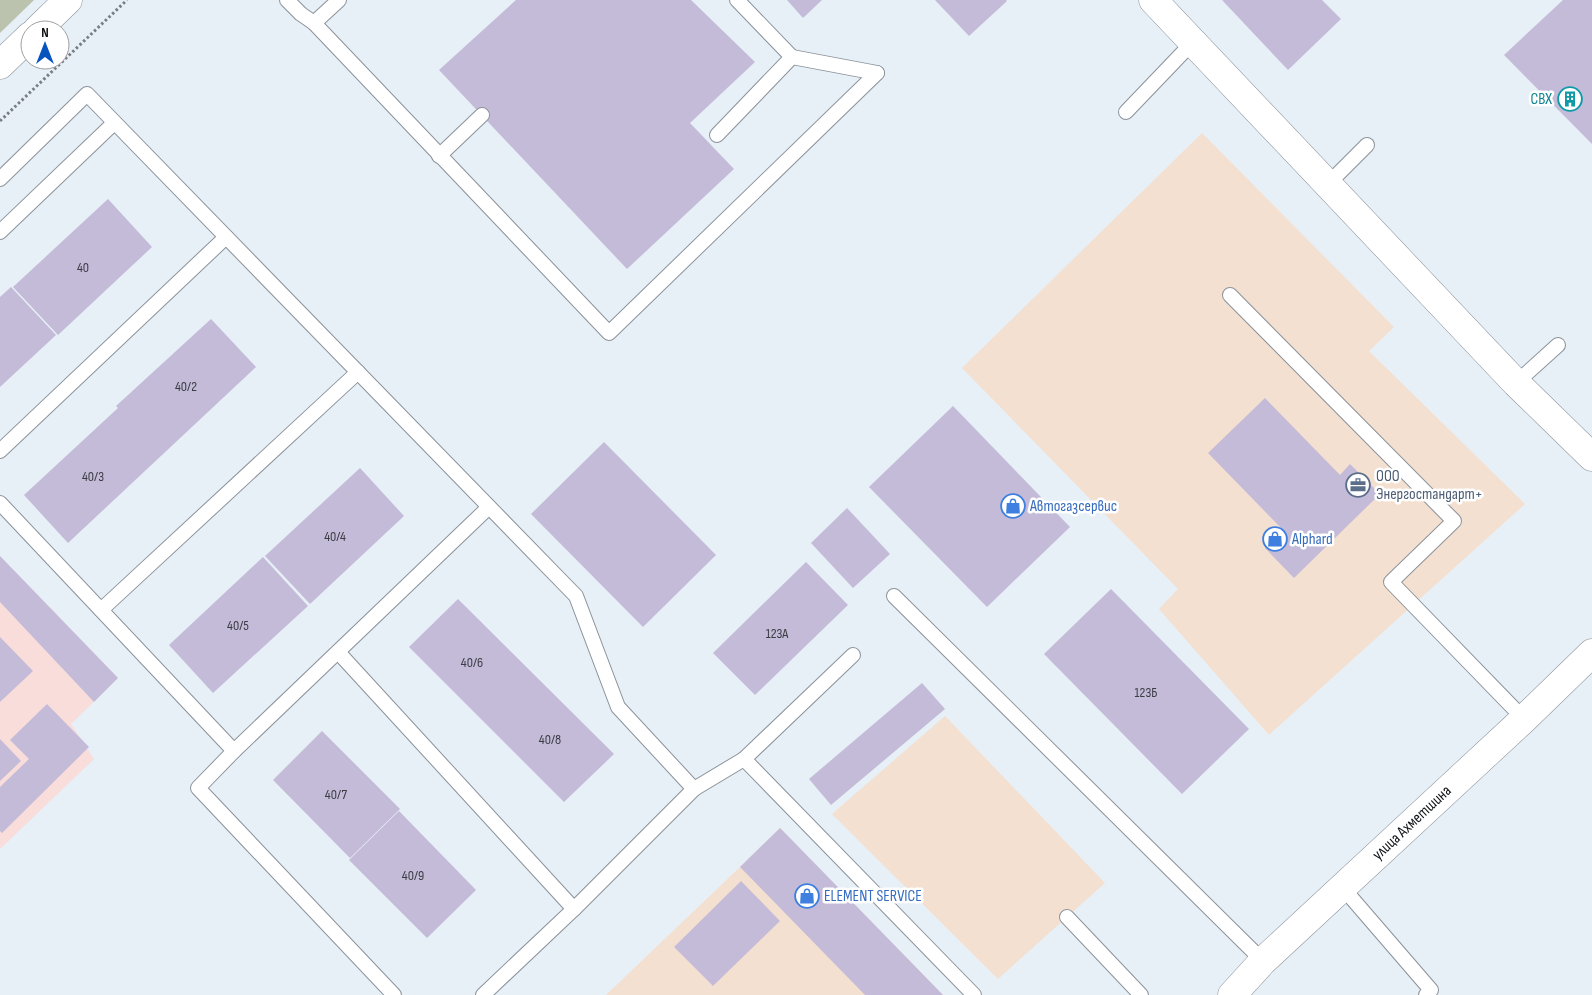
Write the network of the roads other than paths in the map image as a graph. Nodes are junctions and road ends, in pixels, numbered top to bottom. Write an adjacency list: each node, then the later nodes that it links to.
1 (68, 0): 6 (street)
2 (287, 0): 7 (lane)
3 (339, 0): 7 (lane)
4 (737, 0): 10 (lane)
5 (1154, 0): 8 (street)
6 (47, 20)
7 (314, 23): 17 (lane)
8 (1193, 42): 12 (lane); 19 (street)
9 (20, 46): 11 (street)
10 (792, 57): 15 (lane); 17 (lane)
11 (0, 65)
12 (1126, 112)
13 (482, 115): 17 (lane)
14 (114, 123): 18 (lane); 20 (lane); 21 (lane)
15 (717, 135)
16 (1367, 145): 19 (lane)
17 (439, 156)
18 (0, 179)
19 (1328, 184): 25 (street)
20 (0, 232)
21 (226, 237): 24 (lane); 26 (lane)
22 (1230, 295): 35 (lane)
23 (1558, 345): 25 (lane)
24 (358, 372): 29 (lane); 31 (lane)
25 (1516, 383): 27 (street)
26 (0, 452)
27 (1592, 458)
28 (0, 502): 31 (lane)
29 (489, 508): 32 (lane); 38 (lane)
30 (894, 596): 42 (lane)
31 (102, 610): 36 (lane)
32 (338, 652): 36 (lane); 40 (lane)
33 (1592, 652): 35 (street, улица Ахметшина)
34 (853, 655): 37 (lane)
35 (1524, 719): 39 (street, улица Ахметшина)
36 (234, 751): 43 (lane)
37 (744, 759): 38 (lane); 45 (lane)
38 (694, 789): 40 (lane)
39 (1342, 888): 42 (street, улица Ахметшина); 48 (lane)
40 (574, 908): 44 (lane)
41 (1067, 917): 46 (lane)
42 (1263, 961): 47 (street, улица Ахметшина)
43 (394, 995)
44 (483, 995)
45 (974, 995)
46 (1141, 995)
47 (1232, 995)
48 (1426, 995)

